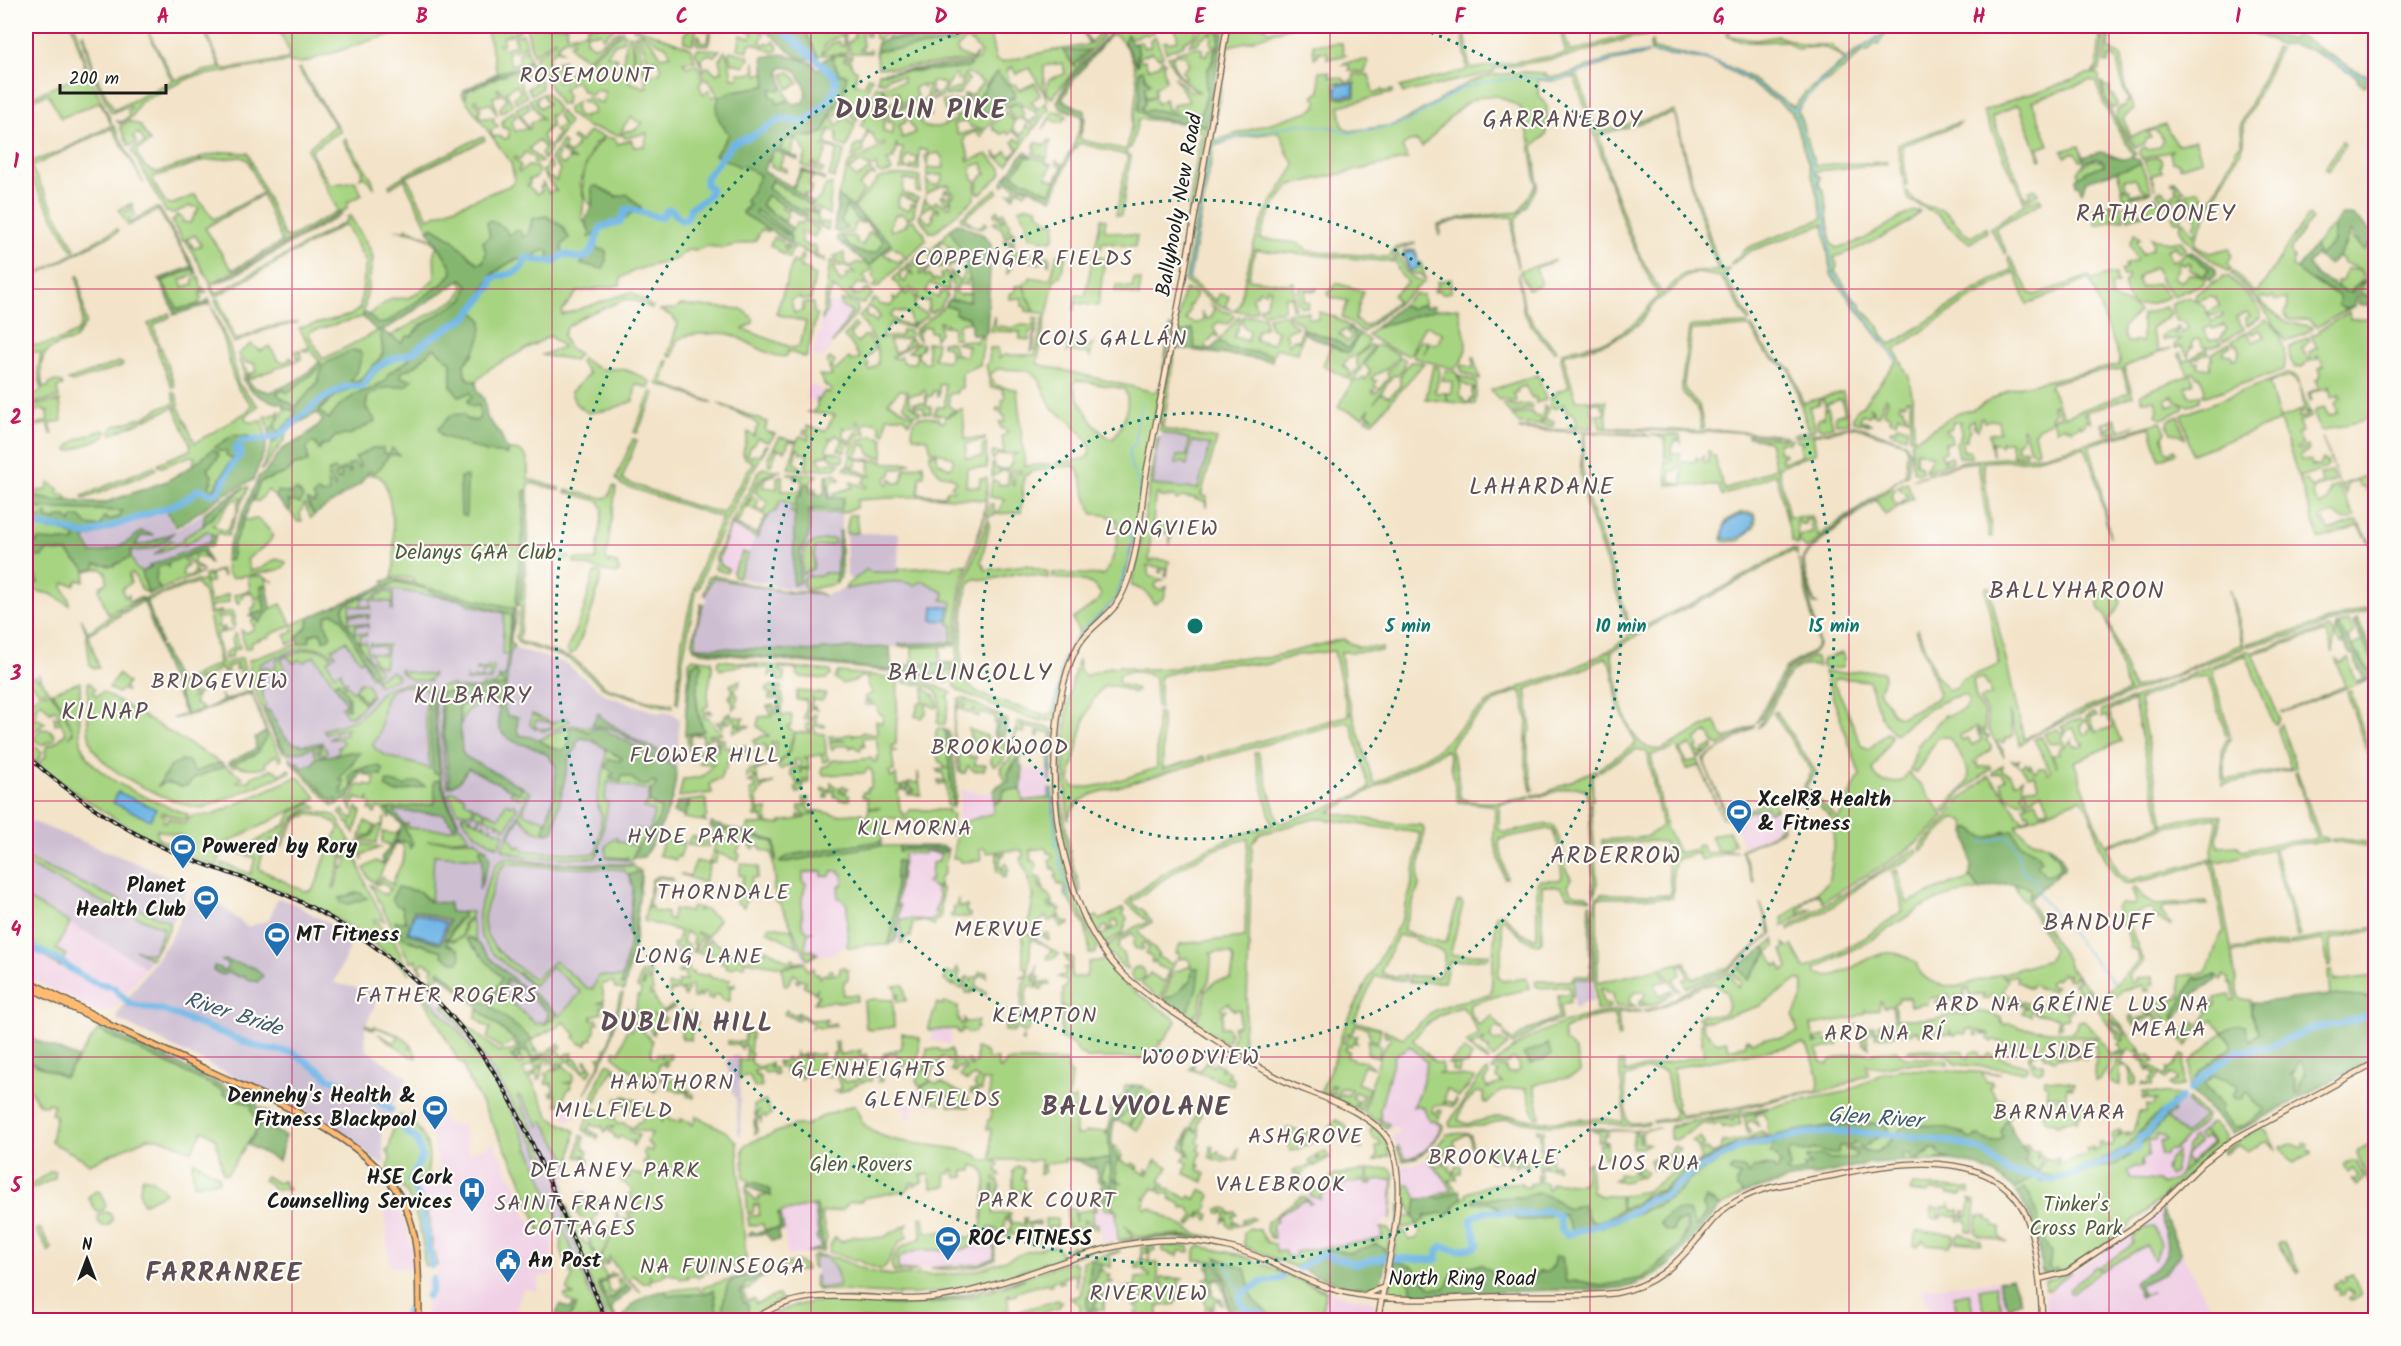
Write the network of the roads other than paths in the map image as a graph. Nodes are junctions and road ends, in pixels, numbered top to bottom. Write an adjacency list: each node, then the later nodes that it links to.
1 (1227, 26): 7 (main road, Ballyhooly New Road)
2 (26, 980): 4 (highway)
3 (26, 986): 4 (highway)
4 (109, 1024): 10 (highway)
5 (2376, 1062): 6 (main road)
6 (2039, 1279): 9 (main road, North Ring Road); 13 (main road, North Ring Road)
7 (1385, 1287): 8 (main road); 9 (main road)
8 (1358, 1294): 9 (main road, North Ring Road); 11 (main road, North Ring Road)
9 (1383, 1296): 12 (main road)
10 (419, 1320)
11 (754, 1320)
12 (1378, 1320)
13 (2042, 1320)

